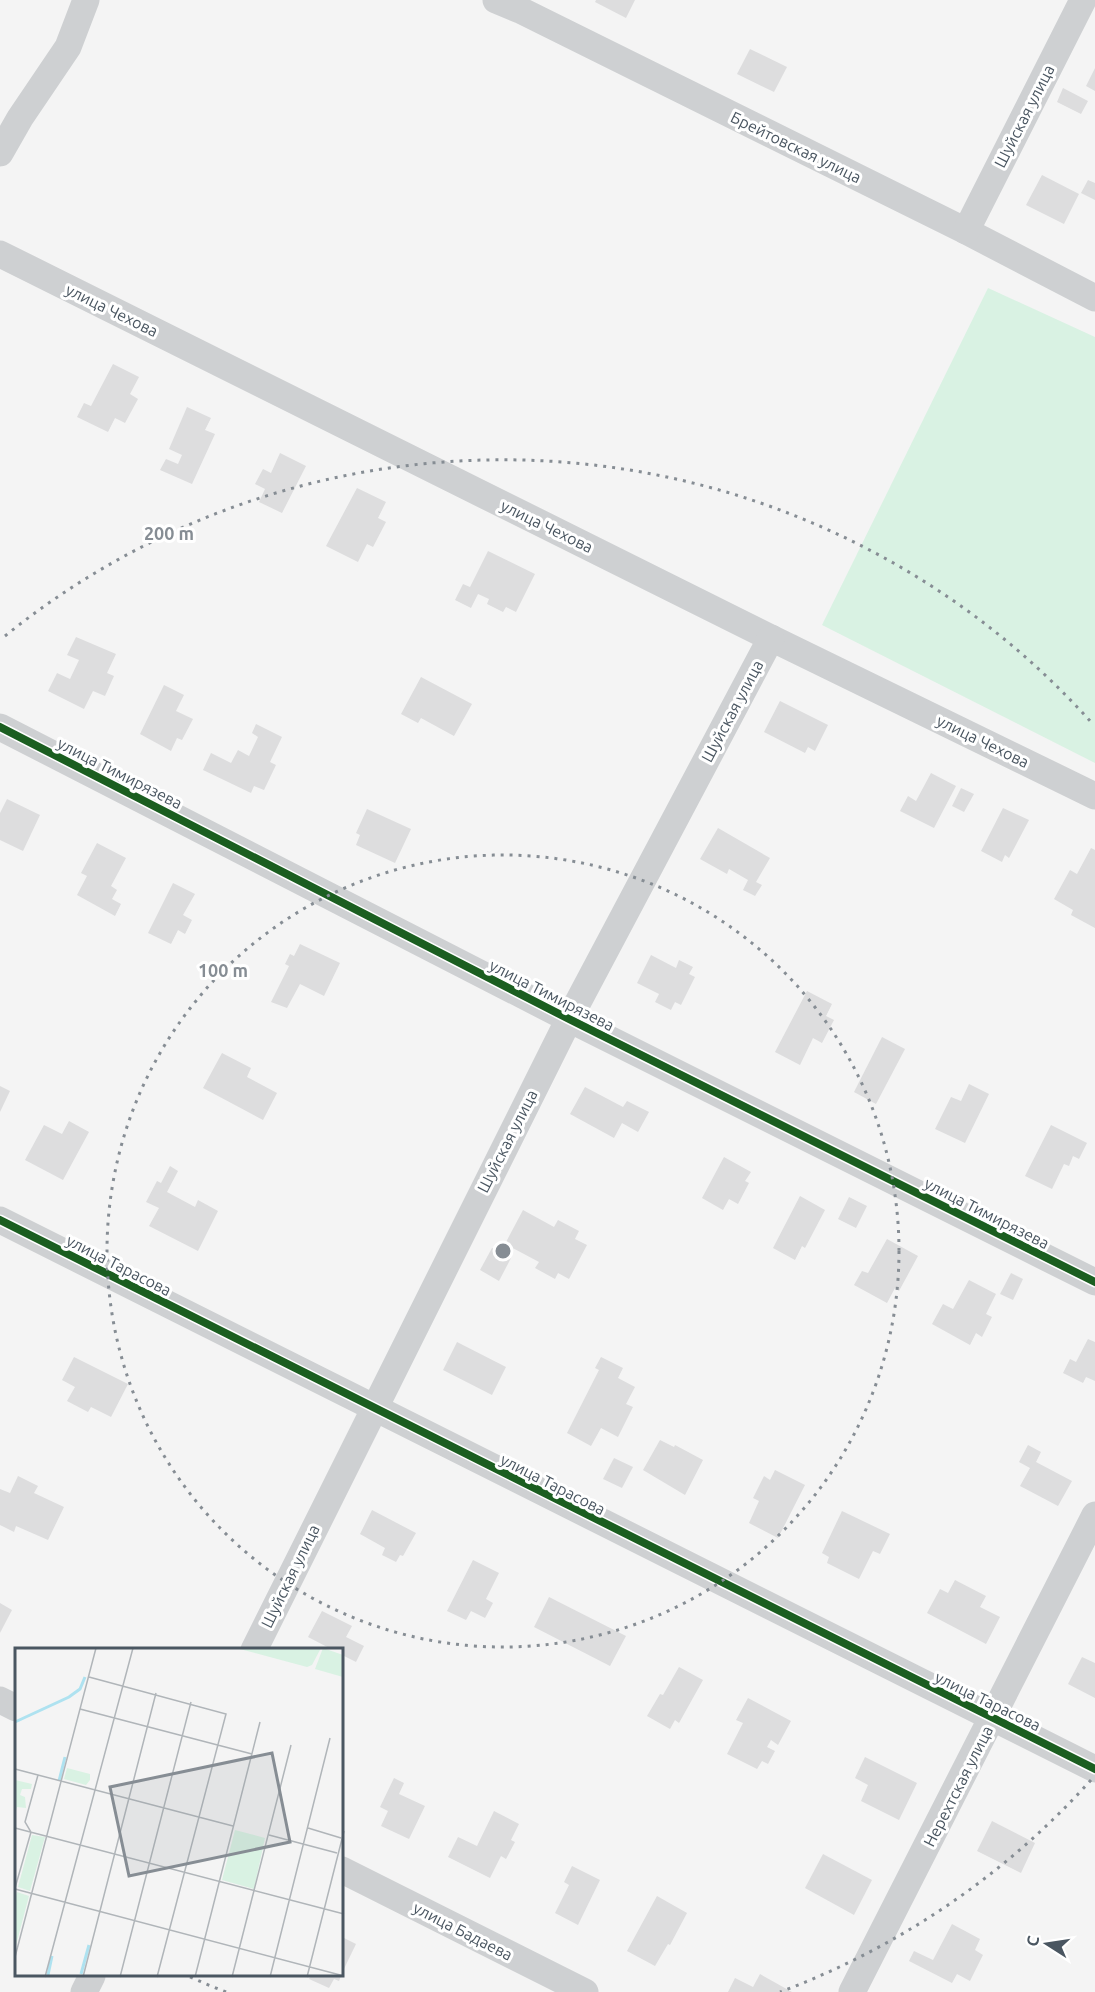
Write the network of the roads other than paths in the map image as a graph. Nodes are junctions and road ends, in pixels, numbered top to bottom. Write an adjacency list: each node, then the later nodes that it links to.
1 (86, 0): 4 (street)
2 (496, 0): 5 (street, Брейтовская улица)
3 (1083, 0): 5 (street, Шуйская улица)
4 (0, 153)
5 (966, 231): 7 (street, Брейтовская улица)
6 (0, 254): 8 (street, улица Чехова)
7 (1095, 298)
8 (771, 638): 10 (street, улица Чехова); 11 (street, Шуйская улица)
9 (0, 727): 11 (street, улица Тимирязева)
10 (1095, 796)
11 (569, 1019): 13 (street, улица Тимирязева); 14 (street, Шуйская улица)
12 (0, 1220): 14 (street, улица Тарасова)
13 (1095, 1282)
14 (373, 1409): 16 (street, Шуйская улица); 19 (street, улица Тарасова)
15 (1095, 1515): 19 (street, Нерехтская улица)
16 (255, 1648)
17 (0, 1700): 18 (street)
18 (15, 1708)
19 (993, 1719): 20 (street, улица Тарасова); 25 (street, Нерехтская улица)
20 (1095, 1769)
21 (344, 1871): 24 (street, улица Бадаева)
22 (92, 1977): 23 (street)
23 (84, 1992)
24 (585, 1992)
25 (852, 1992)

